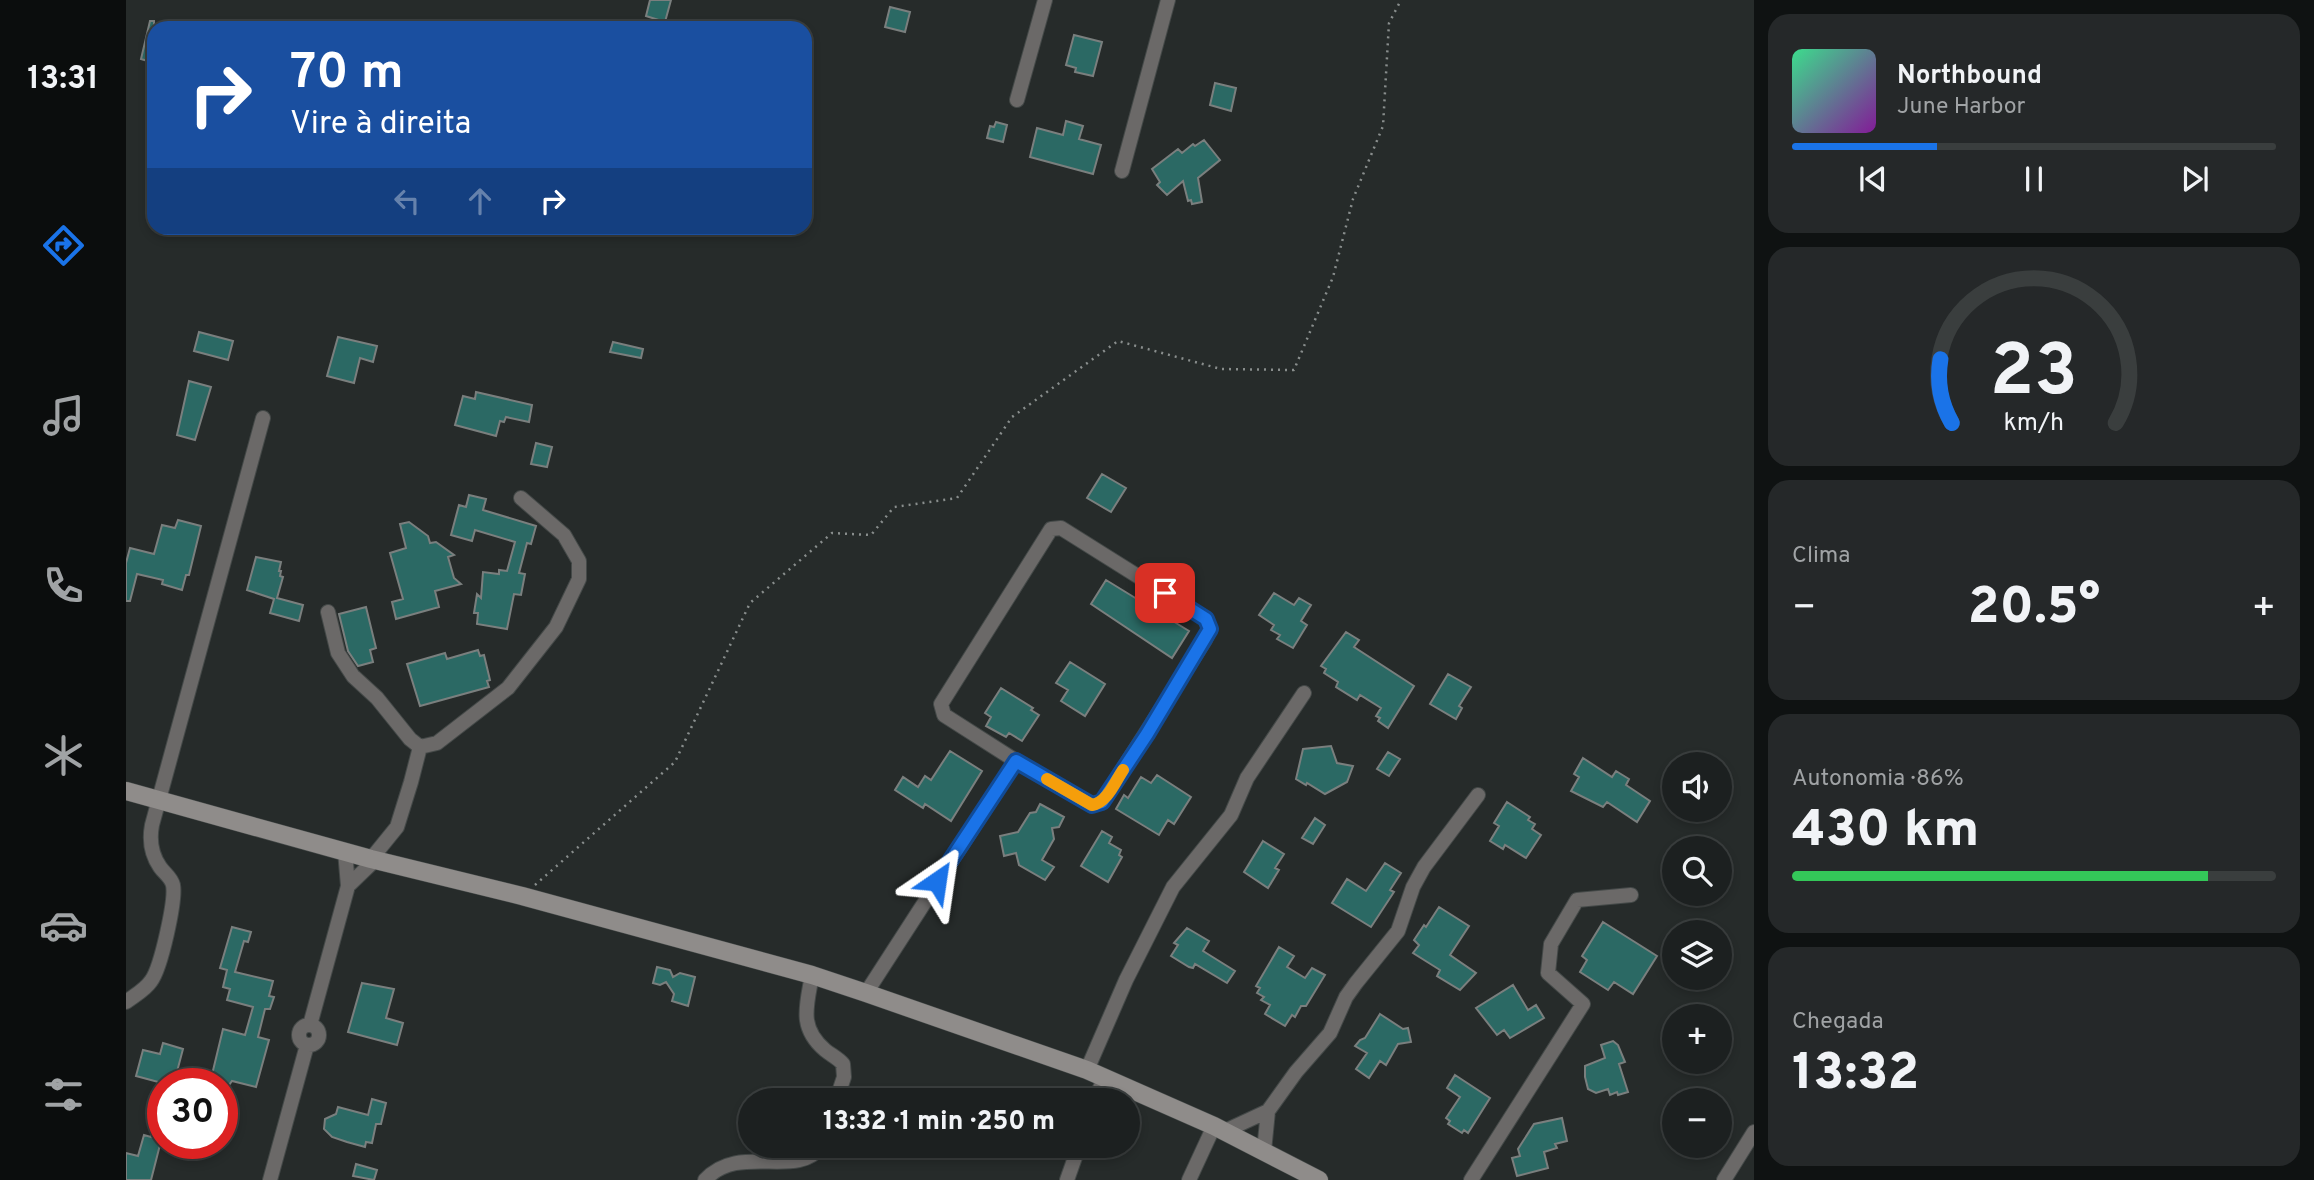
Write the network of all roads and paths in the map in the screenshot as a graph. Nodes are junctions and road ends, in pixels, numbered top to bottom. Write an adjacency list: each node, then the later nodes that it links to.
1 (1045, 0): 4 (street)
2 (1168, 0): 5 (street)
3 (1401, 0): 19 (path)
4 (1017, 100)
5 (1122, 171)
6 (263, 418): 14 (street)
7 (521, 498): 10 (street)
8 (328, 611): 10 (street)
9 (1304, 693): 23 (street)
10 (420, 747): 16 (street)
11 (1016, 761): 11 (street); 21 (street)
12 (126, 791): 14 (street)
13 (1478, 795): 26 (street)
14 (159, 800): 15 (street); 22 (street)
15 (345, 851): 16 (street); 17 (street)
16 (373, 859): 17 (street); 19 (street)
17 (348, 886): 34 (street)
18 (1631, 895): 39 (street)
19 (522, 896): 20 (street)
20 (812, 975): 21 (street); 24 (street)
21 (866, 993): 23 (street)
22 (126, 1002)
23 (1096, 1074): 25 (street); 27 (street)
24 (840, 1088)
25 (1096, 1088)
26 (1268, 1111): 27 (street); 29 (street)
27 (1220, 1129): 29 (street); 37 (street)
28 (1754, 1132): 40 (street)
29 (1264, 1151): 38 (street)
30 (816, 1158): 32 (street)
31 (1075, 1158): 36 (street)
32 (802, 1173)
33 (770, 1176): 35 (street)
34 (270, 1180)
35 (705, 1180)
36 (1067, 1180)
37 (1189, 1180)
38 (1319, 1180)
39 (1471, 1180)
40 (1724, 1180)

